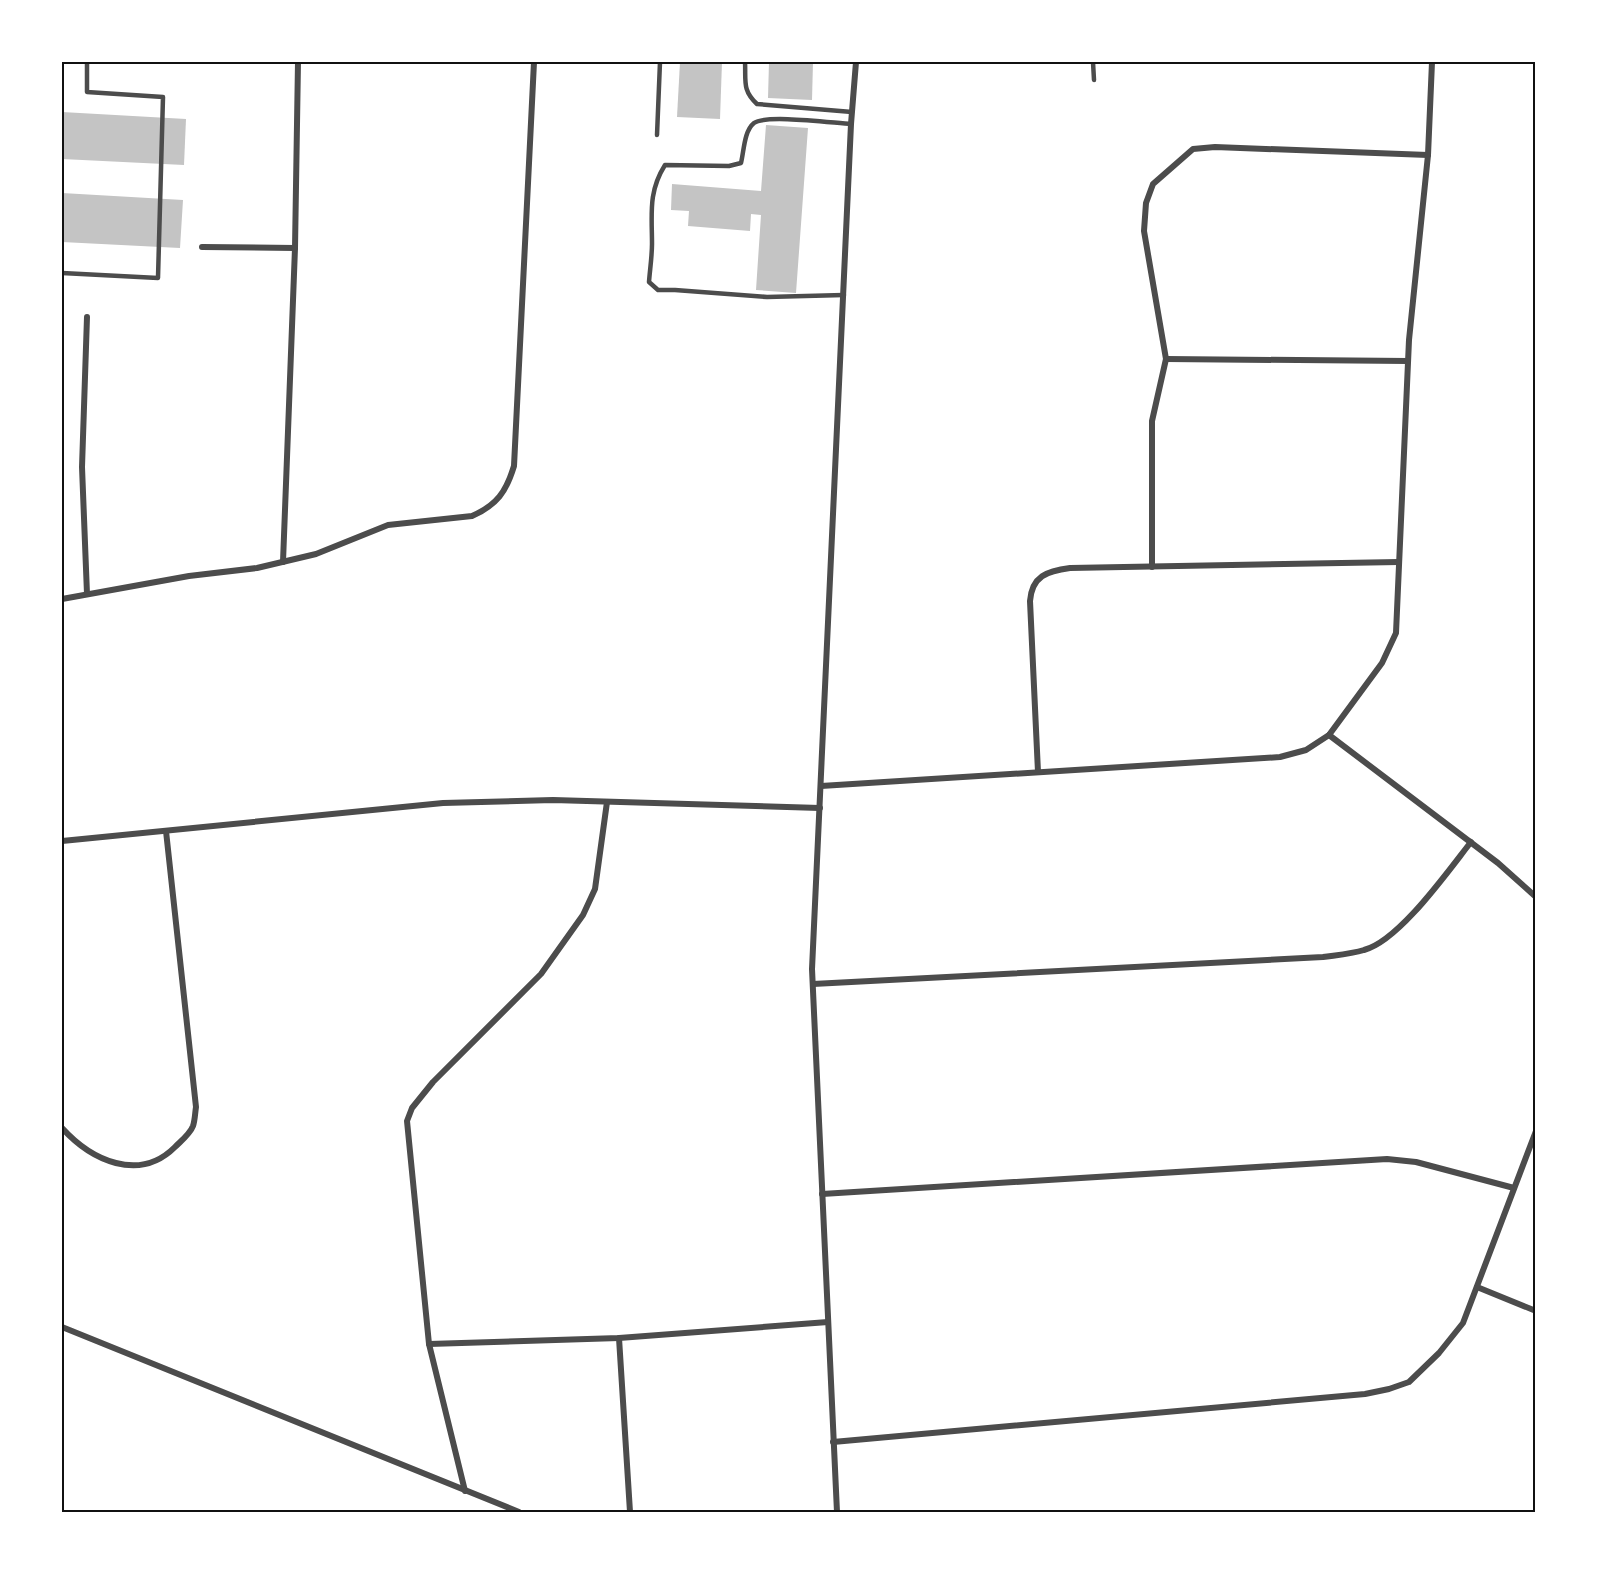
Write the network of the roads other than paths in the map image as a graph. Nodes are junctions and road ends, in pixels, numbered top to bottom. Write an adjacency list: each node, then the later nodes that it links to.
1 (87, 62): 16 (lane)
2 (298, 62): 15 (street)
3 (534, 62): 21 (street)
4 (660, 62): 12 (lane)
5 (745, 62): 10 (lane)
6 (856, 62): 10 (street)
7 (1093, 62): 9 (lane)
8 (1432, 62): 13 (street)
9 (1094, 80)
10 (852, 112): 11 (street)
11 (851, 124): 17 (street); 17 (lane)
12 (657, 135)
13 (1428, 155): 19 (street); 20 (street)
14 (202, 247): 15 (street)
15 (295, 249): 21 (street)
16 (62, 273)
17 (844, 295): 28 (street)
18 (87, 317): 24 (street)
19 (1166, 358): 20 (street); 23 (street)
20 (1408, 361): 22 (street)
21 (283, 562): 24 (street)
22 (1399, 562): 23 (street); 26 (street)
23 (1152, 567): 27 (street)
24 (87, 594): 25 (street)
25 (62, 599)
26 (1329, 735): 27 (street); 33 (street)
27 (1038, 772): 28 (street)
28 (821, 786): 30 (street)
29 (607, 802): 30 (street); 31 (street); 45 (street)
30 (820, 808): 35 (street)
31 (166, 831): 32 (street); 36 (street)
32 (62, 841)
33 (1471, 842): 34 (street); 35 (street)
34 (1536, 897)
35 (813, 984): 39 (street)
36 (62, 1128)
37 (1536, 1131): 38 (street)
38 (1514, 1188): 39 (street); 40 (street)
39 (822, 1194): 42 (street)
40 (1477, 1287): 41 (street); 46 (street)
41 (1536, 1311)
42 (828, 1322): 44 (street); 46 (street)
43 (62, 1330): 47 (street)
44 (619, 1338): 45 (street); 49 (street)
45 (429, 1344): 47 (street)
46 (833, 1442): 50 (street)
47 (465, 1491): 48 (street)
48 (519, 1512)
49 (630, 1512)
50 (837, 1512)

